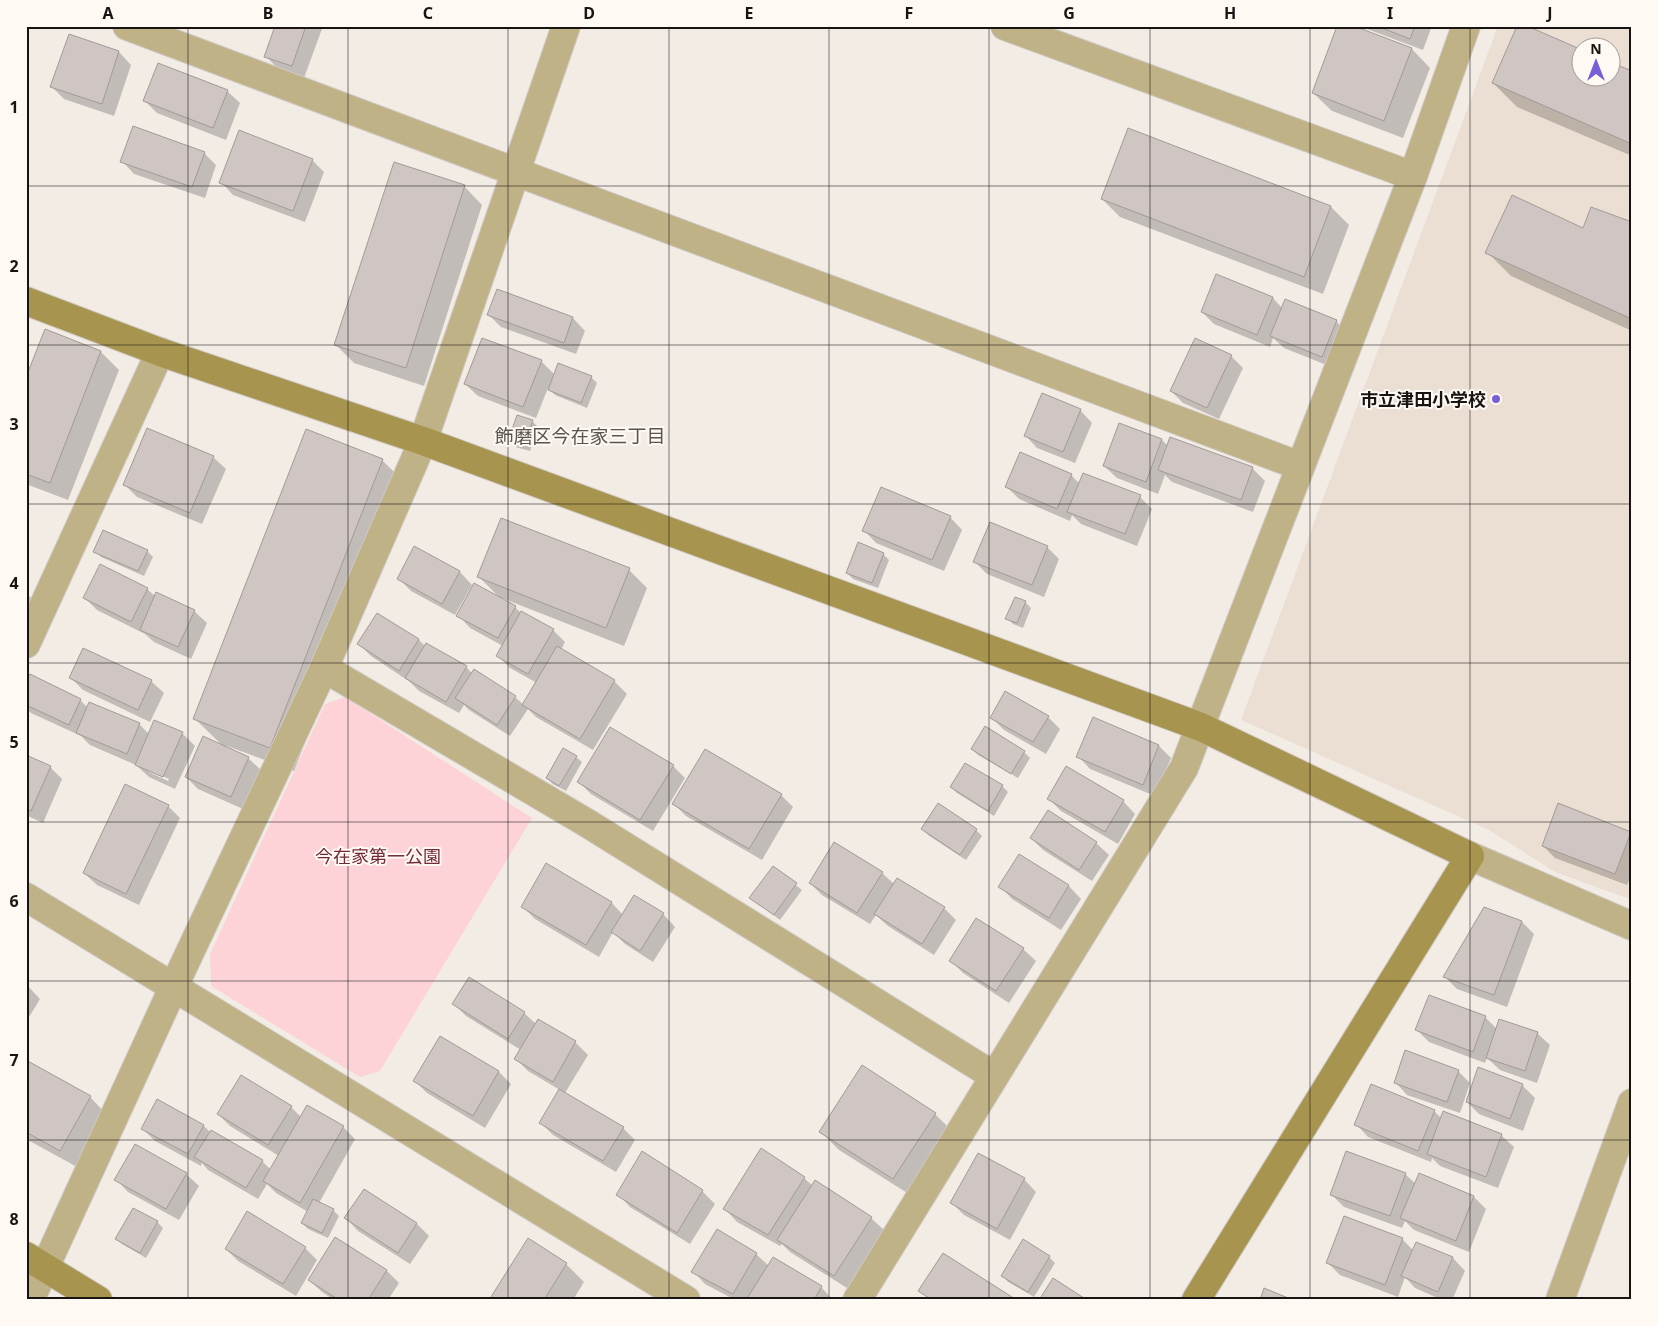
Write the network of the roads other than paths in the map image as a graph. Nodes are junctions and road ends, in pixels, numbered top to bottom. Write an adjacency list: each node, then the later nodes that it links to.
1 (127, 26): 5 (street)
2 (566, 26): 5 (street)
3 (1005, 26): 6 (street)
4 (1466, 26): 6 (street)
5 (516, 172): 9 (street); 10 (street)
6 (1413, 176): 10 (street)
7 (26, 301): 8 (street)
8 (160, 352): 9 (street); 11 (street)
9 (423, 441): 12 (street); 13 (street)
10 (1300, 466): 13 (street)
11 (26, 644)
12 (324, 668): 17 (street); 18 (street)
13 (1201, 727): 14 (street); 18 (street)
14 (1470, 856): 16 (street); 25 (street)
15 (26, 897): 17 (street)
16 (1632, 926)
17 (174, 986): 20 (street); 23 (street)
18 (994, 1076): 24 (street)
19 (1632, 1104): 26 (street)
20 (36, 1262): 21 (street); 22 (street)
21 (30, 1300)
22 (98, 1300)
23 (686, 1300)
24 (857, 1300)
25 (1196, 1300)
26 (1560, 1300)

